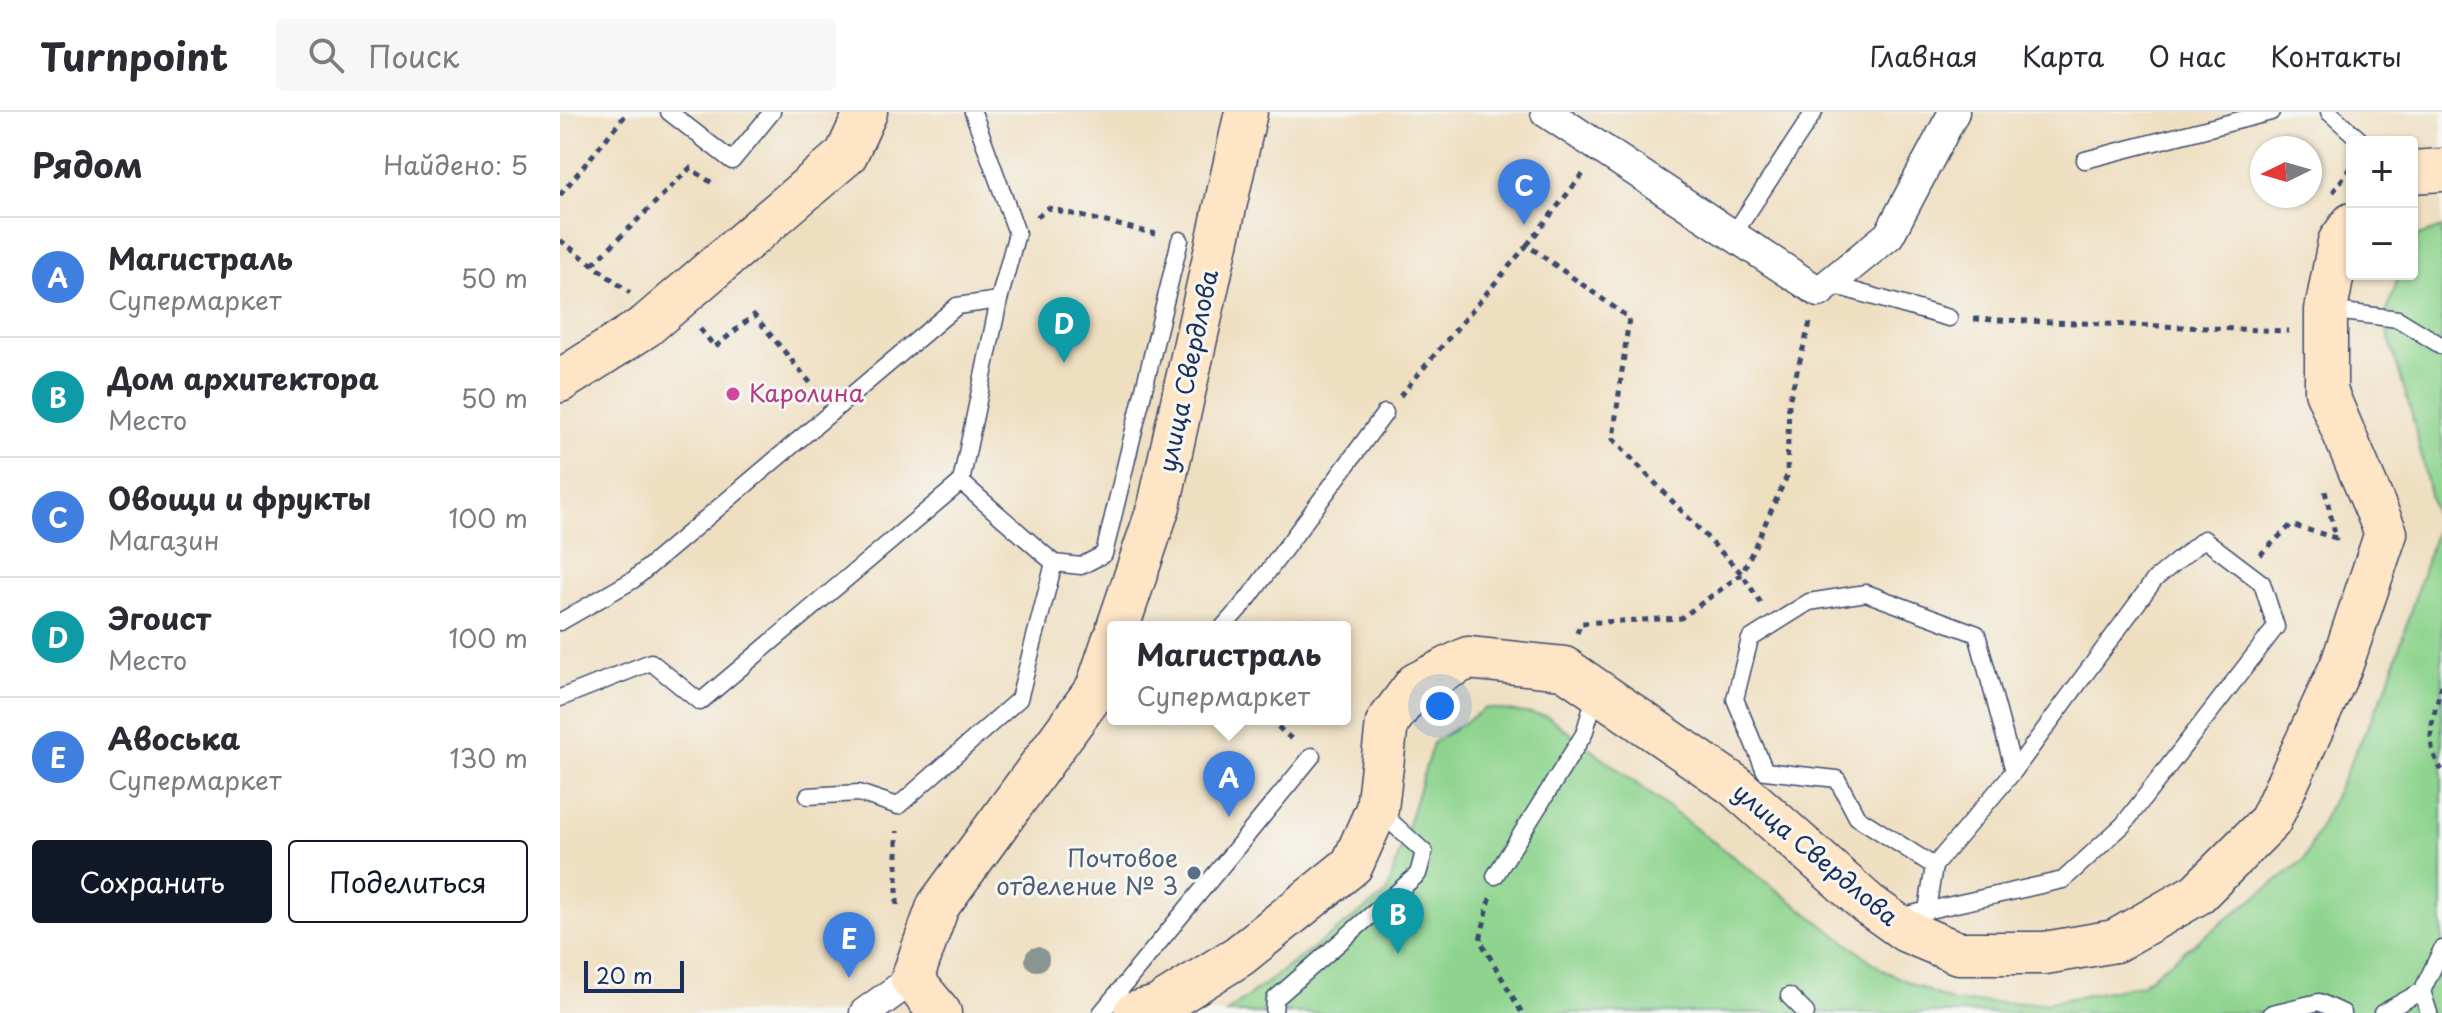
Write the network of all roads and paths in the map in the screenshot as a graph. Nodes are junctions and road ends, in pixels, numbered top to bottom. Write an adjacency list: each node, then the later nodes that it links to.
1 (628, 112): 19 (path)
2 (669, 112): 3 (lane)
3 (772, 112)
4 (866, 112): 32 (main road)
5 (973, 112): 21 (lane)
6 (1246, 112): 42 (main road, улица Свердлова)
7 (1546, 112): 13 (street)
8 (1814, 112): 22 (lane)
9 (1954, 112): 27 (street)
10 (2271, 112): 14 (lane)
11 (2329, 112): 12 (lane)
12 (2355, 136)
13 (1603, 149): 22 (street); 25 (path)
14 (2085, 160)
15 (690, 168): 26 (path)
16 (2442, 170): 17 (main road)
17 (2418, 172)
18 (2346, 187): 20 (path)
19 (560, 195)
20 (2338, 214): 29 (main road, улица Свердлова)
21 (1017, 233): 24 (path); 28 (lane)
22 (1733, 235): 27 (street)
23 (560, 240): 26 (path)
24 (1180, 240): 39 (lane)
25 (1527, 245): 36 (path); 41 (path)
26 (593, 264): 32 (path)
27 (1824, 288): 30 (lane); 41 (path)
28 (999, 300): 35 (lane); 38 (lane)
29 (2309, 314): 30 (path); 33 (lane); 61 (main road, улица Свердлова)
30 (1949, 318)
31 (697, 325): 35 (path)
32 (646, 326): 34 (main road)
33 (2442, 346)
34 (560, 381)
35 (832, 410): 44 (lane)
36 (1385, 413): 43 (lane)
37 (2322, 480): 40 (path)
38 (961, 482): 39 (lane); 50 (lane)
39 (1054, 563): 56 (lane)
40 (2245, 570): 54 (lane); 61 (lane)
41 (1742, 574): 45 (path); 46 (path)
42 (1120, 621)
43 (1228, 621)
44 (560, 622)
45 (1581, 623)
46 (1774, 624): 54 (lane); 58 (lane)
47 (2442, 685): 53 (path)
48 (1105, 687): 63 (main road)
49 (1597, 690): 57 (main road, улица Свердлова); 59 (lane); 61 (main road, улица Свердлова)
50 (560, 698)
51 (1276, 725): 52 (path)
52 (1312, 756): 68 (lane)
53 (2442, 770)
54 (2014, 771): 58 (lane)
55 (808, 796): 56 (lane)
56 (898, 806): 60 (path)
57 (1377, 809): 69 (main road, улица Свердлова); 70 (lane)
58 (1934, 866): 61 (lane)
59 (1495, 876): 71 (path)
60 (897, 913)
61 (1908, 915)
62 (2442, 949): 64 (lane)
63 (912, 979): 66 (street); 67 (main road)
64 (2422, 991): 75 (lane); 76 (lane)
65 (1789, 996): 72 (lane)
66 (865, 1013)
67 (940, 1013)
68 (1101, 1013)
69 (1135, 1013)
70 (1274, 1013)
71 (1522, 1013)
72 (1806, 1013)
73 (2272, 1013): 74 (lane)
74 (2343, 1013)
75 (2382, 1013)
76 (2429, 1013)

